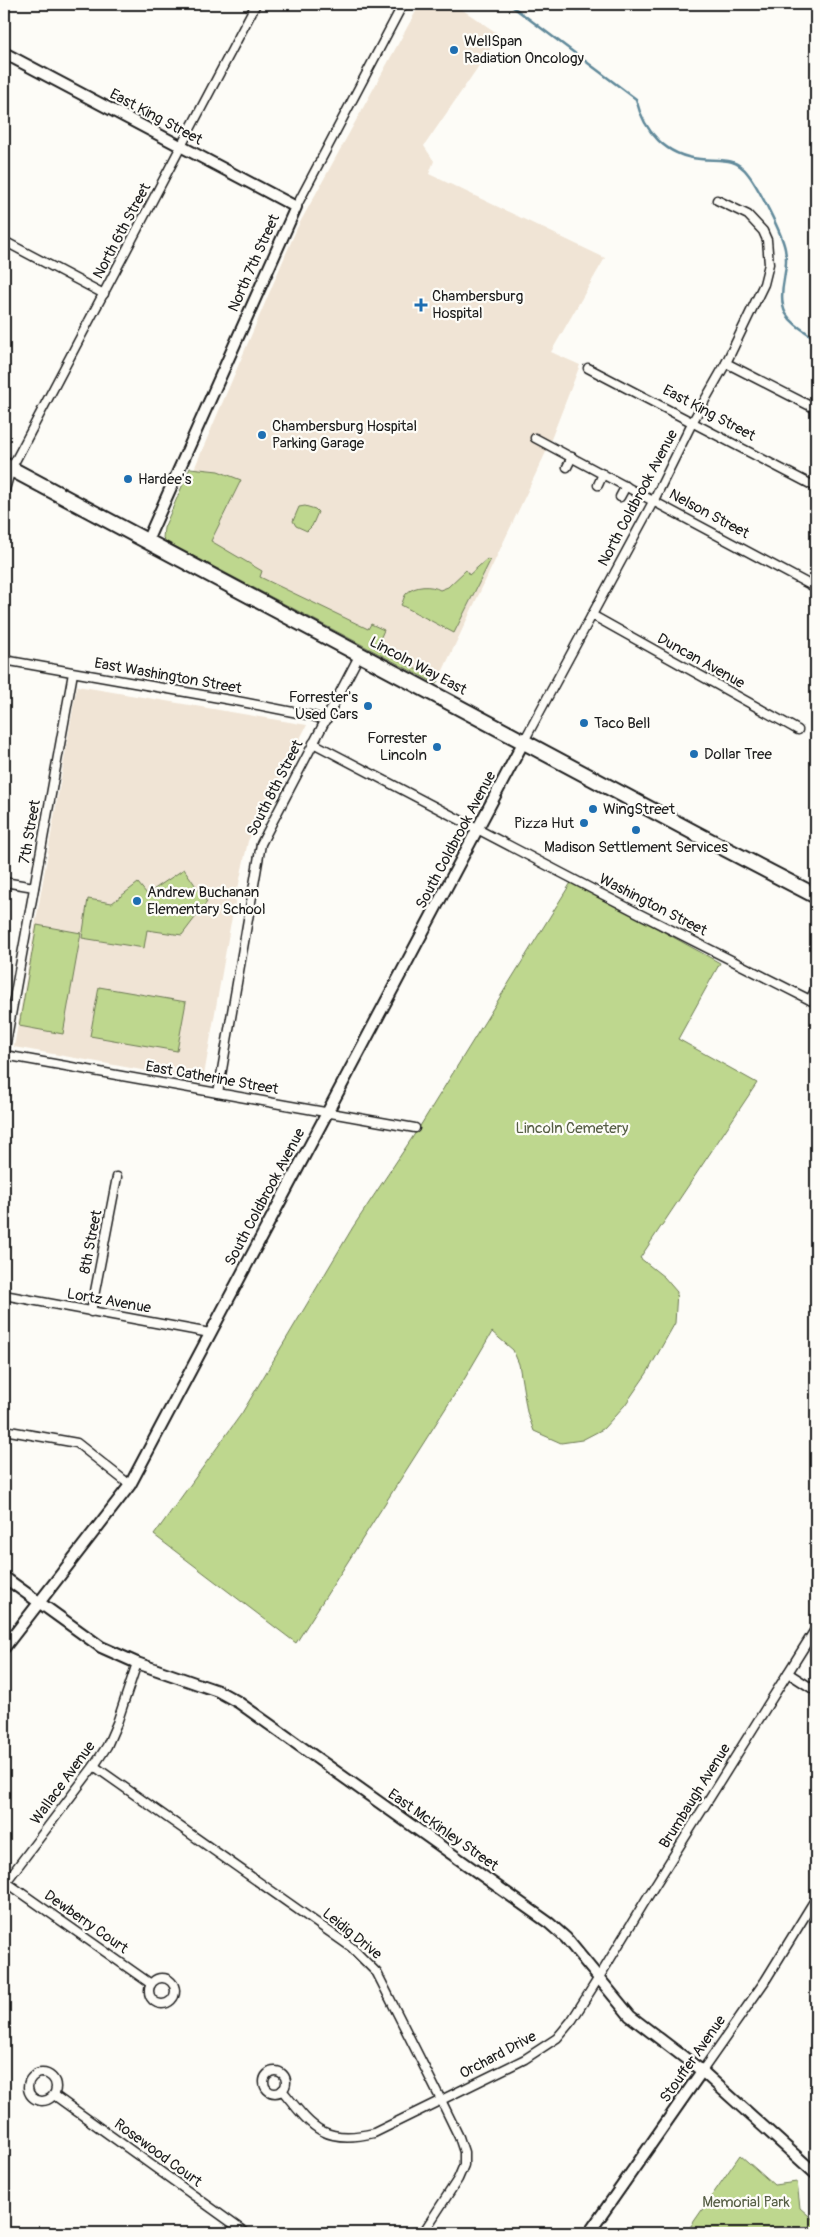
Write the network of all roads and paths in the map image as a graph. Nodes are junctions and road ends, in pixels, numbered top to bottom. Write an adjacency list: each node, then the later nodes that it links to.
1 (256, 4): 4 (street, North 6th Street)
2 (403, 4): 6 (street, North 7th Street)
3 (4, 53): 4 (street, East King Street)
4 (181, 147): 6 (street, East King Street); 8 (street, North 6th Street)
5 (717, 200): 9 (street, North Coldbrook Avenue)
6 (296, 207): 24 (street, North 7th Street)
7 (4, 241): 8 (street)
8 (104, 294): 15 (street, North 6th Street)
9 (726, 363): 11 (street); 12 (street, North Coldbrook Avenue)
10 (588, 368): 12 (street, East King Street)
11 (816, 409)
12 (693, 422): 20 (street, East King Street); 23 (street, North Coldbrook Avenue)
13 (536, 438): 14 (street, Nelson Street)
14 (572, 457): 16 (street); 17 (street, Nelson Street)
15 (8, 467): 21 (street, North 6th Street); 24 (highway, Lincoln Way East)
16 (567, 467)
17 (604, 474): 18 (street); 19 (street, Nelson Street)
18 (598, 485)
19 (626, 486): 22 (street); 23 (street, Nelson Street)
20 (816, 487)
21 (4, 493)
22 (620, 497)
23 (654, 500): 25 (street, Nelson Street); 26 (street, North Coldbrook Avenue)
24 (147, 540): 27 (highway, Lincoln Way East)
25 (816, 588)
26 (592, 615): 31 (street, Duncan Avenue); 32 (street, North Coldbrook Avenue)
27 (360, 654): 30 (street, South 8th Street); 32 (highway, Lincoln Way East)
28 (4, 660): 29 (street, East Washington Street)
29 (73, 673): 30 (street, East Washington Street); 36 (street, 7th Street)
30 (326, 721): 33 (street, South 8th Street)
31 (798, 730)
32 (524, 741): 34 (street, South Coldbrook Avenue); 37 (highway, Lincoln Way East)
33 (313, 743): 34 (street, Washington Street); 41 (street, South 8th Street)
34 (478, 830): 39 (street, Washington Street); 42 (street, South Coldbrook Avenue)
35 (4, 882): 36 (street)
36 (34, 888): 40 (street, 7th Street)
37 (816, 896)
38 (816, 988): 39 (street)
39 (813, 1002)
40 (4, 1054): 41 (street, East Catherine Street)
41 (218, 1093): 42 (street, East Catherine Street)
42 (328, 1113): 43 (street, East Catherine Street); 47 (street, South Coldbrook Avenue)
43 (415, 1128)
44 (117, 1177): 46 (street, 8th Street)
45 (4, 1295): 46 (street, Lortz Avenue)
46 (92, 1312): 47 (street, Lortz Avenue)
47 (210, 1333): 49 (street, South Coldbrook Avenue)
48 (4, 1430): 49 (street)
49 (130, 1485): 51 (street, South Coldbrook Avenue)
50 (4, 1577): 51 (street, East McKinley Street)
51 (38, 1602): 53 (street, South Coldbrook Avenue); 54 (street, East McKinley Street)
52 (816, 1628): 55 (street, Brumbaugh Avenue)
53 (4, 1648)
54 (137, 1663): 57 (street, Wallace Avenue); 60 (street, East McKinley Street)
55 (788, 1673): 56 (street); 60 (street, Brumbaugh Avenue)
56 (816, 1691)
57 (94, 1766): 58 (street, Wallace Avenue); 65 (street, Leidig Drive)
58 (6, 1882): 61 (street, Dewberry Court)
59 (816, 1898): 62 (street, Stouffer Avenue)
60 (598, 1980): 62 (street, East McKinley Street); 65 (street, Orchard Drive)
61 (151, 1984)
62 (702, 2071): 66 (street, East McKinley Street); 69 (street, Stouffer Avenue)
63 (282, 2090): 65 (street, Orchard Drive)
64 (54, 2095): 67 (street, Rosewood Court)
65 (441, 2100): 68 (street, Leidig Drive)
66 (816, 2174)
67 (240, 2232)
68 (423, 2233)
69 (589, 2233)

